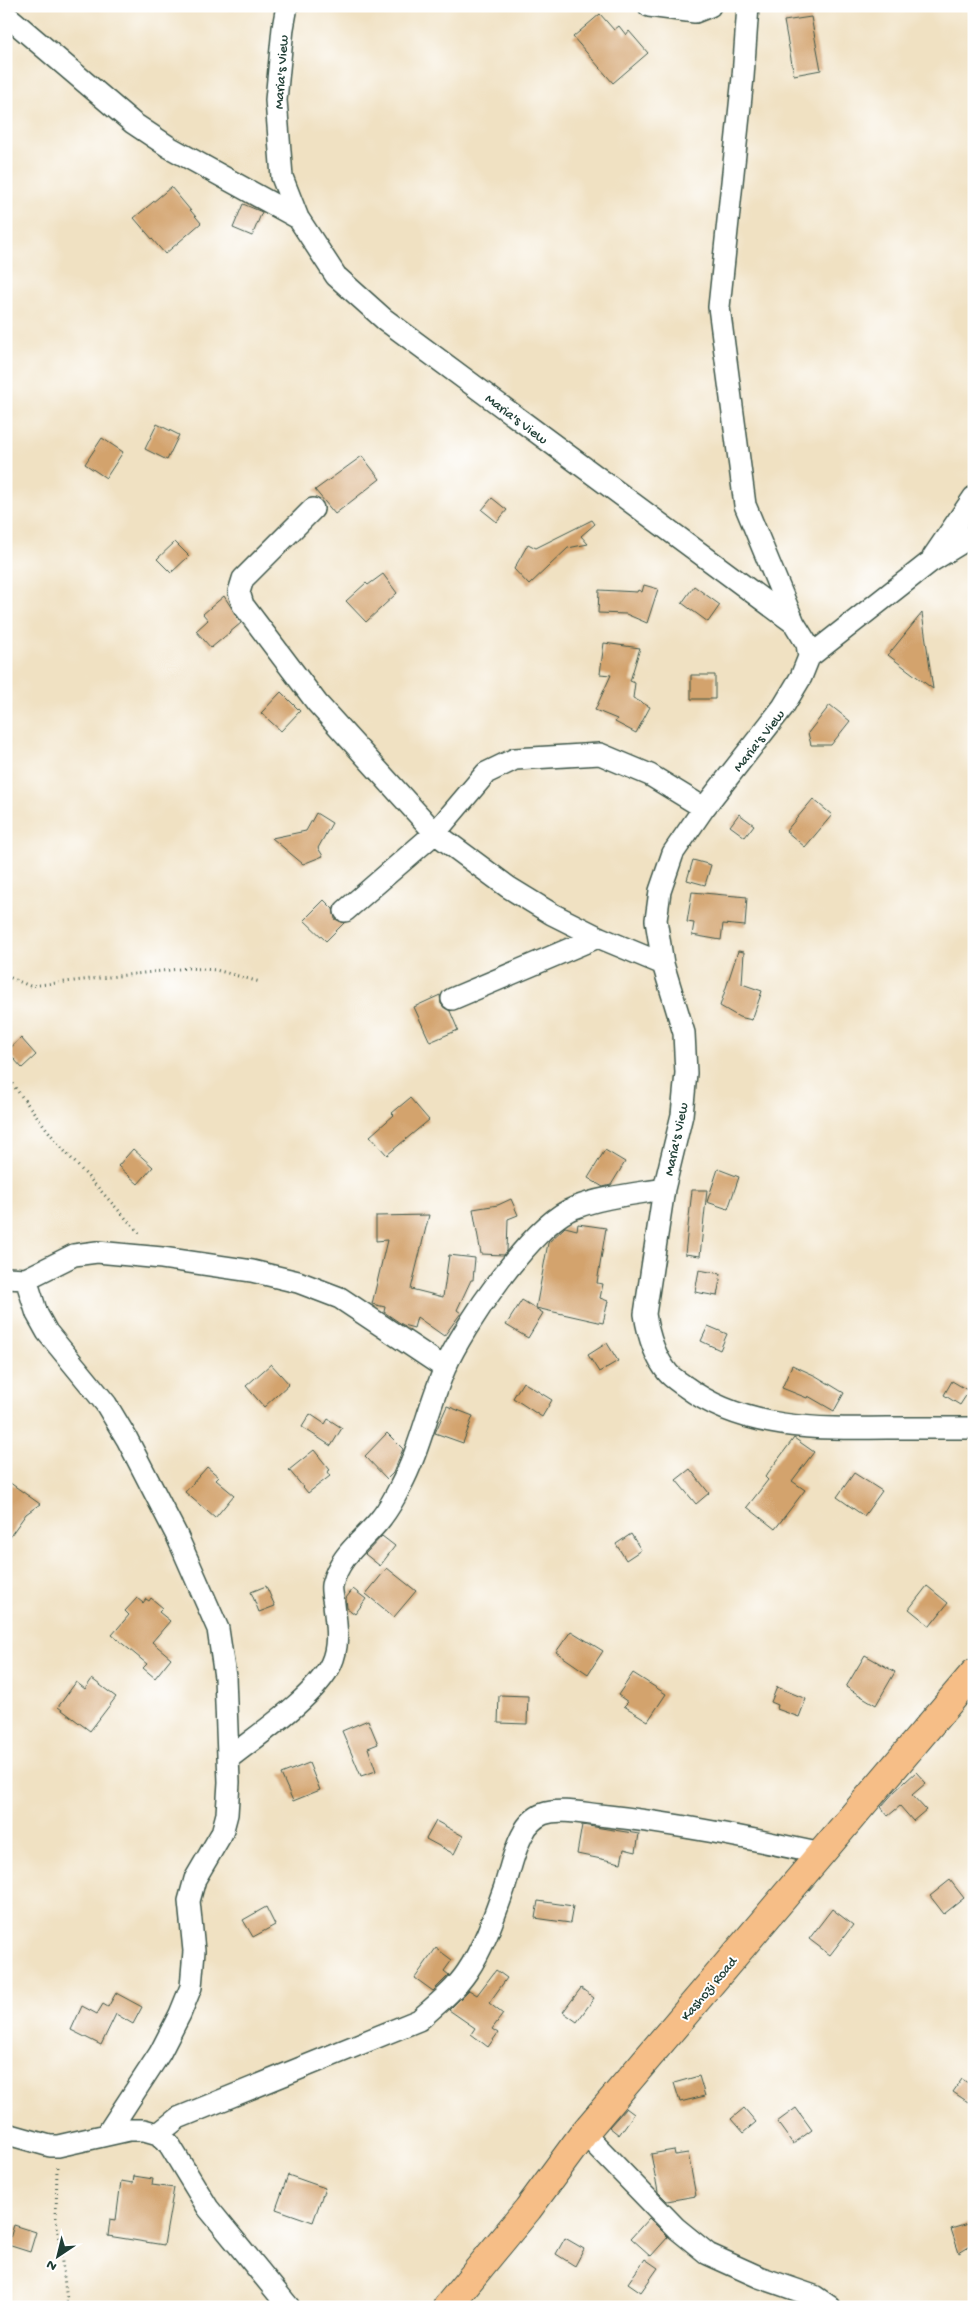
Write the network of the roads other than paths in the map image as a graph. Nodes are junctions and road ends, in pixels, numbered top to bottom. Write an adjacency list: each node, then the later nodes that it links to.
1 (287, 6): 6 (street, Maria's View)
2 (648, 6): 3 (street)
3 (710, 6)
4 (748, 6): 11 (street)
5 (6, 15): 6 (street)
6 (298, 218): 11 (street, Maria's View)
7 (974, 497): 10 (street)
8 (313, 509): 14 (street)
9 (974, 535): 10 (street)
10 (930, 562): 12 (street)
11 (794, 624): 12 (street, Maria's View)
12 (809, 658): 13 (street, Maria's View)
13 (704, 808): 14 (street); 17 (street, Maria's View)
14 (434, 833): 15 (street); 16 (street)
15 (345, 911)
16 (598, 937): 17 (street); 18 (street)
17 (663, 964): 19 (street, Maria's View)
18 (452, 999)
19 (664, 1189): 21 (street); 22 (street, Maria's View)
20 (16, 1278): 21 (street); 24 (street)
21 (445, 1368): 24 (street)
22 (974, 1428)
23 (974, 1673): 25 (main road, Kashozi Road)
24 (229, 1758): 27 (street)
25 (822, 1854): 26 (main road, Kashozi Road); 28 (street)
26 (584, 2133): 31 (main road, Kashozi Road); 32 (street)
27 (108, 2134): 28 (street); 29 (street)
28 (158, 2134): 30 (street)
29 (8, 2136)
30 (289, 2307)
31 (447, 2307)
32 (830, 2307)

